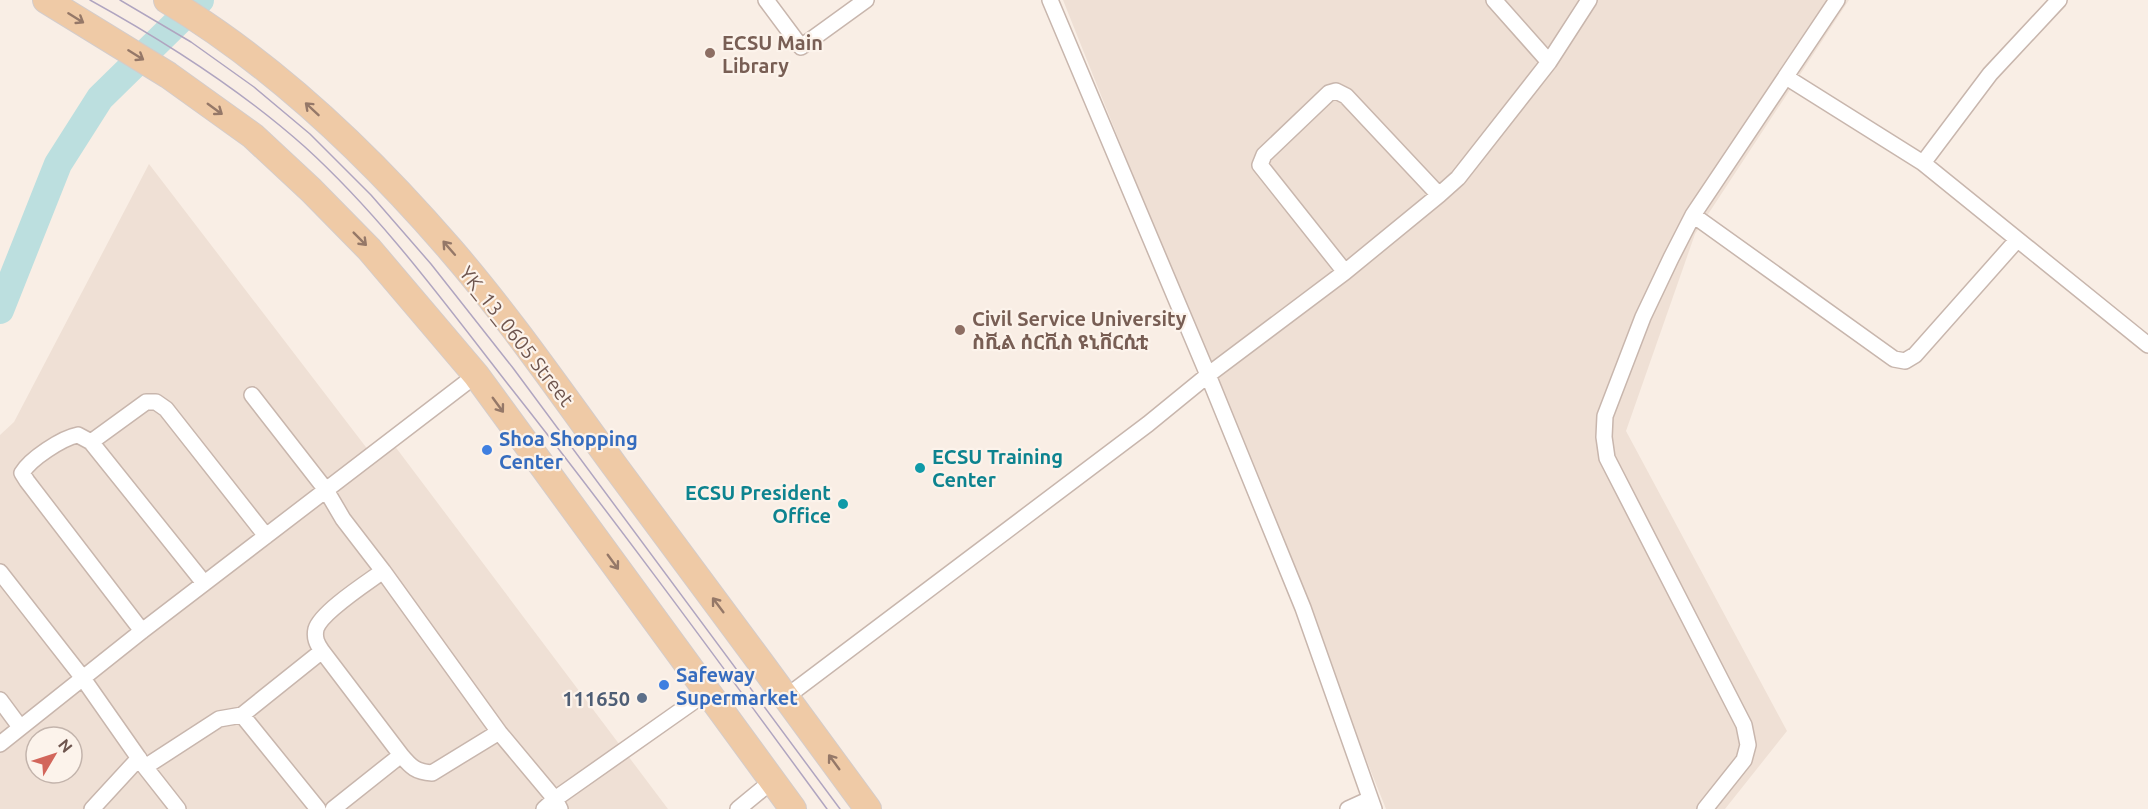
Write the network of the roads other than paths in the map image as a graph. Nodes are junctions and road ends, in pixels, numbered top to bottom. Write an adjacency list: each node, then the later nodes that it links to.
1 (46, 0): 18 (main road, one-way to 18)
2 (167, 0): 31 (main road, YK_13_0605 Street, one-way to 2)
3 (766, 0): 4 (street)
4 (866, 0)
5 (1050, 0): 19 (street)
6 (1494, 0): 10 (street)
7 (1589, 0): 10 (street)
8 (1837, 0): 11 (street)
9 (2056, 1): 12 (street)
10 (1549, 62): 13 (street)
11 (1786, 77): 12 (street); 14 (street)
12 (1923, 163): 15 (street)
13 (1439, 195): 16 (street); 16 (street)
14 (1693, 215): 15 (street); 50 (street)
15 (2017, 240): 17 (street)
16 (1344, 272): 19 (street)
17 (2148, 345)
18 (476, 375): 22 (street); 30 (main road, one-way to 30)
19 (1208, 375): 31 (street); 40 (street)
20 (252, 395): 22 (street)
21 (90, 442): 23 (street); 26 (street); 27 (street)
22 (326, 490): 23 (street); 24 (street)
23 (266, 536): 26 (street)
24 (383, 571): 28 (street); 35 (street)
25 (0, 572): 29 (street)
26 (204, 583): 27 (street)
27 (142, 631): 29 (street)
28 (322, 651): 33 (street); 37 (street)
29 (82, 677): 34 (street); 38 (street)
30 (707, 692): 39 (main road); 41 (street)
31 (786, 697): 48 (main road, YK_13_0605 Street, one-way to 31)
32 (0, 700): 34 (street)
33 (242, 714): 38 (street); 44 (street)
34 (21, 727): 36 (street)
35 (499, 732): 37 (street); 41 (street)
36 (0, 744)
37 (401, 755): 45 (street)
38 (142, 763): 42 (street); 43 (street)
39 (772, 781): 46 (street); 47 (main road)
40 (1372, 804): 49 (street)
41 (553, 806)
42 (92, 809)
43 (178, 809)
44 (318, 809)
45 (333, 809)
46 (738, 809)
47 (793, 809)
48 (868, 809)
49 (1348, 809)
50 (1705, 809)

